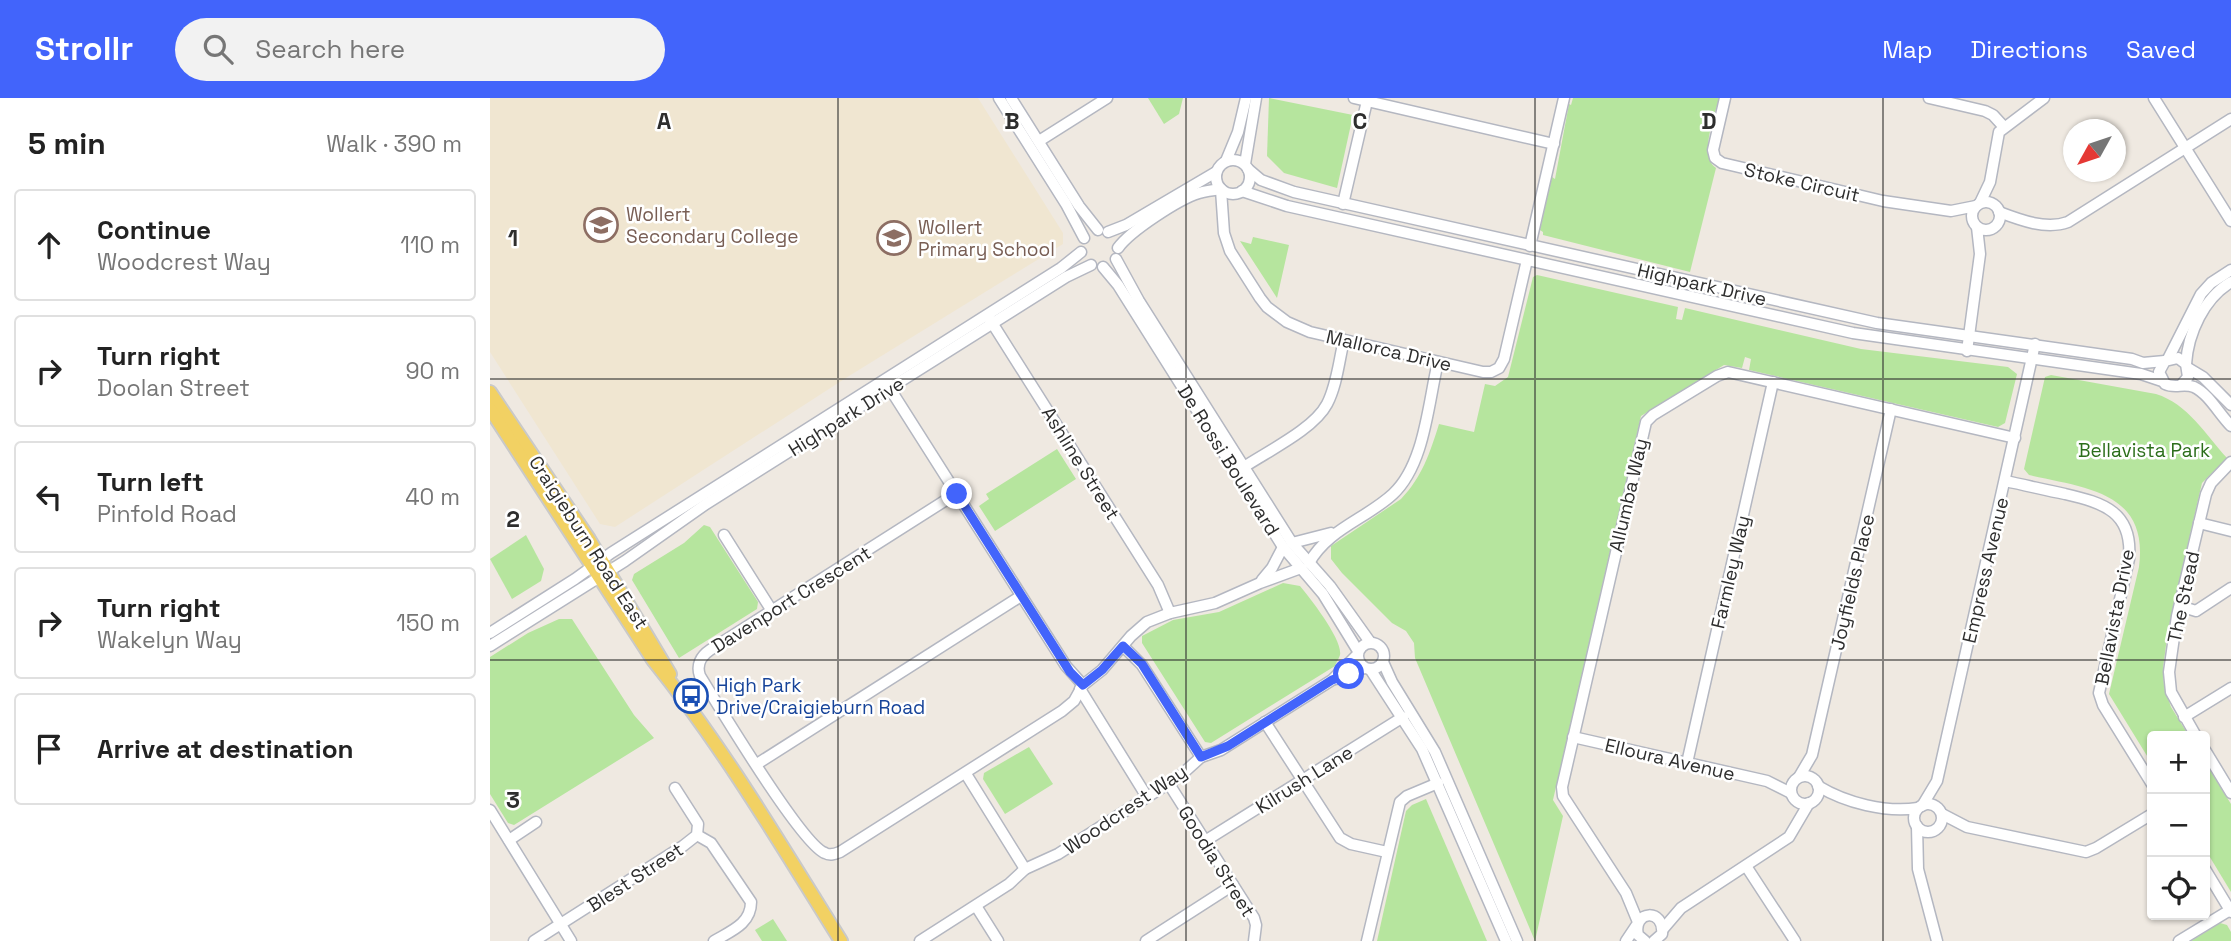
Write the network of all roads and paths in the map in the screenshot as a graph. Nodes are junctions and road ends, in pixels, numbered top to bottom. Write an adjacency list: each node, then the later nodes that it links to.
1 (999, 98): 35 (street)
2 (1011, 98): 16 (street)
3 (1107, 98): 16 (street)
4 (1246, 98): 19 (street)
5 (1256, 98): 20 (street)
6 (1354, 98): 12 (street)
7 (1564, 98): 17 (street)
8 (1725, 98): 28 (street, Stoke Circuit)
9 (1928, 98): 13 (street)
10 (2044, 98): 15 (street)
11 (2154, 98): 18 (street)
12 (1367, 101): 17 (street); 25 (street)
13 (1964, 102): 15 (street)
14 (2231, 119): 18 (street)
15 (2004, 127): 22 (street)
16 (1039, 141): 34 (street)
17 (1554, 144): 36 (street)
18 (2185, 148): 29 (street); 30 (street)
19 (1226, 161): 20 (street); 21 (street)
20 (1246, 167): 24 (street); 25 (street, Highpark Drive)
21 (1216, 172): 23 (street); 34 (street)
22 (1990, 182): 26 (street); 27 (street)
23 (1221, 190): 24 (street); 31 (street, Mallorca Drive); 38 (street)
24 (1238, 193): 31 (street); 40 (street, Highpark Drive)
25 (1343, 204): 36 (street, Highpark Drive)
26 (1978, 204): 27 (street); 28 (street, Stoke Circuit); 32 (street)
27 (1997, 209): 29 (street); 33 (street)
28 (1951, 211): 32 (street, Stoke Circuit)
29 (2020, 220): 33 (street)
30 (2231, 221)
31 (1223, 224): 47 (street, Mallorca Drive)
32 (1975, 226): 33 (street); 39 (street)
33 (1994, 228): 39 (street)
34 (1103, 231): 35 (street); 38 (street)
35 (1084, 239): 37 (street)
36 (1530, 246): 46 (street, Highpark Drive)
37 (1081, 252): 41 (street); 45 (street, Highpark Drive)
38 (1117, 254): 42 (street); 65 (street, De Rossi Boulevard)
39 (1980, 254): 46 (street)
40 (1527, 260): 49 (street, Highpark Drive); 52 (street, Mallorca Drive)
41 (1091, 265): 42 (street); 45 (street, Highpark Drive)
42 (1103, 267): 72 (street, De Rossi Boulevard)
43 (2231, 270): 51 (street)
44 (2231, 282): 53 (street)
45 (990, 319): 56 (street, Highpark Drive); 80 (street, Ashline Street)
46 (1969, 336): 48 (street, Highpark Drive); 49 (street)
47 (1344, 340): 52 (street, Mallorca Drive); 65 (street)
48 (2035, 344): 50 (street, Empress Avenue); 51 (street, Highpark Drive)
49 (1967, 351): 50 (street, Highpark Drive)
50 (2033, 359): 54 (street, Highpark Drive); 63 (street, Empress Avenue)
51 (2167, 360): 53 (street); 54 (street)
52 (1438, 362): 69 (street)
53 (2187, 366): 57 (street); 59 (street)
54 (2162, 381): 57 (street)
55 (1773, 382): 61 (street, Allumba Way); 95 (street, Allumba Way); 99 (street, Farmley Way)
56 (887, 384): 67 (street); 74 (street, Highpark Drive)
57 (2182, 384): 62 (street)
58 (490, 392): 74 (main road, Craigieburn Road East)
59 (2231, 405)
60 (490, 409): 74 (main road, Craigieburn Road East)
61 (1891, 409): 63 (street, Allumba Way); 96 (street, Joyfields Place)
62 (2231, 426)
63 (2015, 438): 66 (street, Empress Avenue)
64 (2231, 462): 68 (street, The Stead)
65 (1244, 467): 72 (street, De Rossi Boulevard)
66 (2005, 481): 102 (street, Bellavista Drive); 106 (street, Empress Avenue)
67 (957, 494): 77 (street); 79 (street, Davenport Crescent)
68 (2199, 523): 70 (street); 78 (street, The Stead)
69 (1339, 531): 72 (street); 73 (street)
70 (2231, 531)
71 (724, 536): 79 (street)
72 (1288, 545): 73 (street, De Rossi Boulevard); 75 (street)
73 (1305, 566): 75 (street, Davenport Crescent); 82 (street, De Rossi Boulevard); 85 (street, De Rossi Boulevard)
74 (601, 569): 81 (street); 83 (street); 146 (main road, Craigieburn Road East)
75 (1259, 583): 80 (street, Davenport Crescent)
76 (2231, 588): 78 (street)
77 (1021, 596): 89 (street); 100 (street)
78 (2180, 606): 92 (street, The Stead)
79 (772, 611): 100 (street, Davenport Crescent)
80 (1170, 613): 84 (street, Davenport Crescent)
81 (490, 633)
82 (1370, 642): 85 (street); 86 (street)
83 (490, 646)
84 (1123, 646): 89 (street, Davenport Crescent); 97 (street)
85 (1357, 653): 87 (street); 88 (street, Woodcrest Way)
86 (1383, 662): 87 (street); 153 (street)
87 (1367, 668): 88 (street, Woodcrest Way); 91 (street)
88 (1332, 680): 93 (street, Woodcrest Way)
89 (1082, 687): 101 (street, Davenport Crescent); 113 (street)
90 (2231, 688): 92 (street)
91 (1403, 717): 104 (street, Kilrush Lane); 107 (street)
92 (2184, 718): 94 (street, The Stead)
93 (1265, 722): 97 (street, Woodcrest Way); 104 (street)
94 (2193, 731)
95 (1573, 737): 99 (street, Elloura Avenue); 135 (street, Allumba Way)
96 (1812, 755): 103 (street, Joyfields Place); 109 (street, Joyfields Place)
97 (1201, 757): 108 (street, Woodcrest Way)
98 (2210, 758): 111 (street)
99 (1687, 763): 105 (street, Elloura Avenue)
100 (757, 764): 101 (street, Davenport Crescent)
101 (966, 774): 132 (street)
102 (2147, 776)
103 (1797, 778): 105 (street, Elloura Avenue); 109 (street); 112 (street)
104 (1302, 780): 128 (street, Kilrush Lane); 129 (street)
105 (1767, 781): 112 (street, Elloura Avenue)
106 (1937, 781): 116 (street, Empress Avenue); 118 (street, Empress Avenue)
107 (1438, 783): 129 (street); 152 (street)
108 (1168, 784): 113 (street, Woodcrest Way); 128 (street, Goodia Street)
109 (1817, 784): 114 (street); 115 (street)
110 (675, 788): 126 (street, Blest Street)
111 (2231, 793)
112 (1792, 795): 115 (street); 123 (street)
113 (1147, 797): 132 (street, Woodcrest Way)
114 (1842, 799): 115 (street); 117 (street)
115 (1811, 802): 123 (street)
116 (1920, 807): 117 (street); 118 (street); 122 (street)
117 (1890, 809): 122 (street)
118 (1940, 812): 124 (street); 125 (street)
119 (491, 813): 127 (street)
120 (2147, 817): 124 (street)
121 (536, 822): 127 (street)
122 (1916, 824): 125 (street); 130 (street)
123 (1795, 826): 131 (street)
124 (1967, 827): 125 (street)
125 (1935, 831): 130 (street)
126 (697, 835): 141 (street, Blest Street); 145 (street)
127 (509, 840): 141 (street)
128 (1205, 841): 134 (street, Goodia Street)
129 (1387, 852): 151 (street)
130 (1919, 859): 157 (street)
131 (1746, 866): 137 (street); 156 (street)
132 (1025, 869): 136 (street, Woodcrest Way)
133 (2210, 877): 138 (street)
134 (1233, 885): 149 (street); 150 (street, Goodia Street)
135 (1626, 893): 139 (street, Allumba Way); 140 (street, Allumba Way)
136 (976, 906): 147 (street, Woodcrest Way); 148 (street)
137 (1681, 908): 139 (street); 142 (street)
138 (2231, 911): 158 (street)
139 (1651, 915): 140 (street); 142 (street, Allumba Way)
140 (1637, 924): 154 (street); 155 (street, Allumba Way)
141 (561, 925): 143 (street, Blest Street); 144 (street)
142 (1661, 936)
143 (534, 941)
144 (572, 941)
145 (714, 941)
146 (841, 941)
147 (920, 941)
148 (998, 941)
149 (1146, 941)
150 (1254, 941)
151 (1367, 941)
152 (1506, 941)
153 (1517, 941)
154 (1626, 941)
155 (1644, 941)
156 (1795, 941)
157 (1937, 941)
158 (2179, 941)

